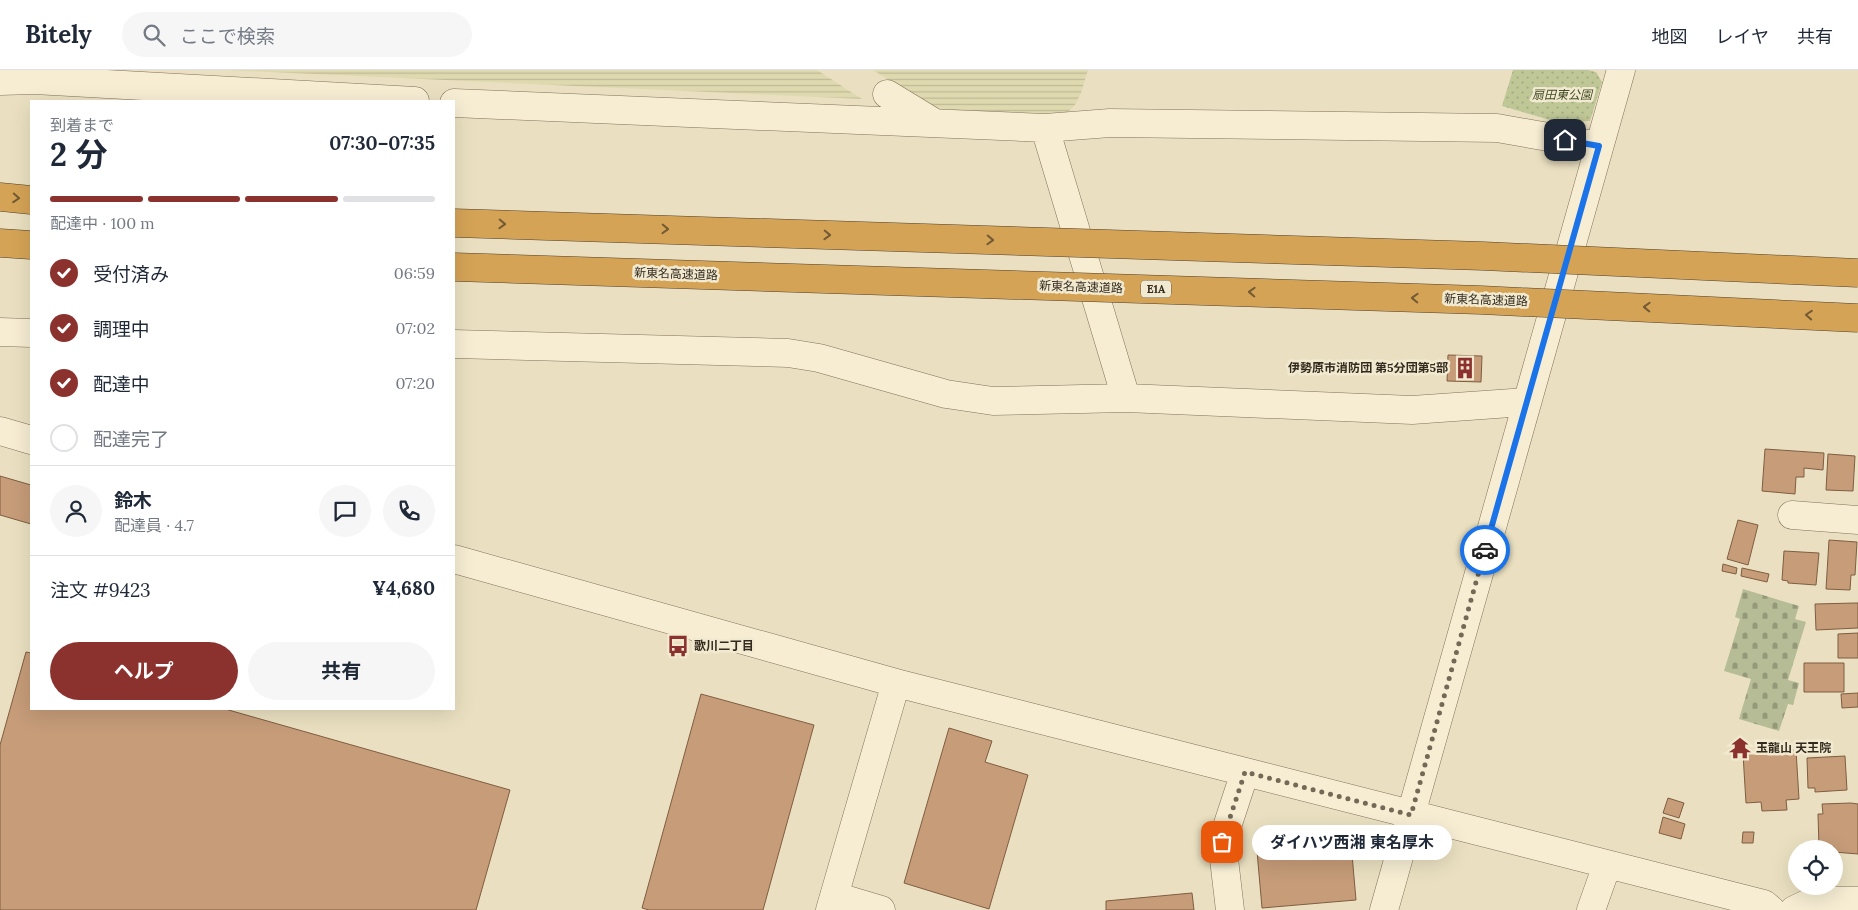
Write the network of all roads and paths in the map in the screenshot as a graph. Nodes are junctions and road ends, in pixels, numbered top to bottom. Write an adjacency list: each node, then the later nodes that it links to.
1 (1621, 70): 8 (street)
2 (0, 81): 4 (street)
3 (887, 94): 6 (street)
4 (398, 100)
5 (455, 103): 6 (street)
6 (935, 123): 7 (street)
7 (1045, 128): 8 (street); 20 (street)
8 (1599, 146): 21 (street)
9 (0, 197): 10 (highway, one-way to 10)
10 (30, 200)
11 (455, 223): 15 (highway, one-way to 15, bridge)
12 (0, 243): 13 (highway)
13 (30, 245)
14 (455, 266): 16 (highway, 新東名高速道路 / E1A, one-way to 14, bridge)
15 (1858, 273)
16 (1858, 318)
17 (0, 332): 18 (street)
18 (30, 332)
19 (455, 344): 20 (street)
20 (1126, 398): 21 (street)
21 (1527, 402): 29 (street)
22 (0, 431): 23 (street)
23 (30, 440)
24 (1806, 509): 25 (street)
25 (1858, 520)
26 (455, 559): 27 (street)
27 (896, 683): 28 (street); 32 (street)
28 (1245, 772): 29 (street); 34 (street)
29 (1411, 815): 30 (street); 35 (street)
30 (1607, 865): 36 (street); 37 (street)
31 (1858, 901): 38 (street)
32 (832, 903): 33 (street)
33 (881, 910)
34 (1230, 910)
35 (1384, 910)
36 (1591, 910)
37 (1771, 910)
38 (1794, 910)

